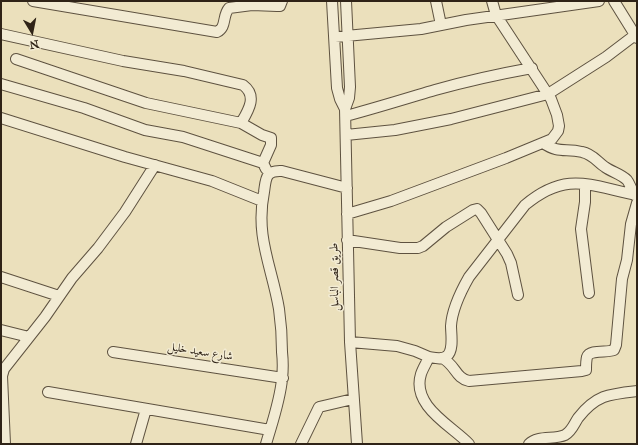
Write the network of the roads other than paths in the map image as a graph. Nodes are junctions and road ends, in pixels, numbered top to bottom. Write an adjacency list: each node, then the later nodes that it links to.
1 (33, 1): 2 (street)
2 (282, 1)
3 (332, 1): 13 (street, طريق قصر الباسل)
4 (346, 1): 14 (street, طريق قصر الباسل)
5 (436, 1): 11 (street)
6 (492, 1): 10 (street)
7 (599, 1): 9 (street)
8 (614, 1): 15 (street)
9 (527, 6): 10 (street)
10 (496, 15): 11 (street); 17 (street)
11 (441, 25): 14 (street)
12 (1, 34): 22 (street)
13 (335, 36): 14 (street); 20 (street, طريق قصر الباسل)
14 (349, 36): 20 (street, طريق قصر الباسل)
15 (636, 36): 19 (street)
16 (16, 59): 22 (street)
17 (532, 68): 19 (street); 20 (street)
18 (1, 84): 25 (street)
19 (548, 94): 23 (street); 24 (street)
20 (346, 112): 23 (street, طريق قصر الباسل)
21 (1, 118): 26 (street)
22 (241, 123): 25 (street)
23 (346, 135): 29 (street, طريق قصر الباسل)
24 (543, 143): 30 (street); 32 (street)
25 (264, 163): 27 (street)
26 (155, 165): 31 (street); 38 (street)
27 (268, 174): 29 (street); 31 (street)
28 (585, 184): 30 (street); 33 (street); 36 (street)
29 (347, 188): 32 (street, طريق قصر الباسل)
30 (636, 198): 44 (street)
31 (262, 200): 45 (street)
32 (347, 214): 34 (street, طريق قصر الباسل)
33 (498, 239): 34 (street); 37 (street); 44 (street)
34 (347, 240): 41 (street, طريق قصر الباسل)
35 (1, 277): 38 (street)
36 (590, 293)
37 (518, 295)
38 (59, 296): 40 (street)
39 (1, 330): 40 (street)
40 (30, 337): 51 (street)
41 (350, 342): 43 (street); 48 (street, طريق قصر الباسل)
42 (113, 352): 45 (street, شارع سعيد خليل)
43 (429, 357): 44 (street); 56 (street)
44 (442, 358)
45 (283, 378): 50 (street)
46 (637, 391): 57 (street)
47 (48, 392): 49 (street)
48 (353, 398): 54 (street); 55 (street, طريق قصر الباسل)
49 (146, 409): 50 (street); 52 (street)
50 (270, 430): 53 (street)
51 (5, 444)
52 (136, 444)
53 (266, 444)
54 (301, 444)
55 (357, 444)
56 (469, 444)
57 (530, 444)

